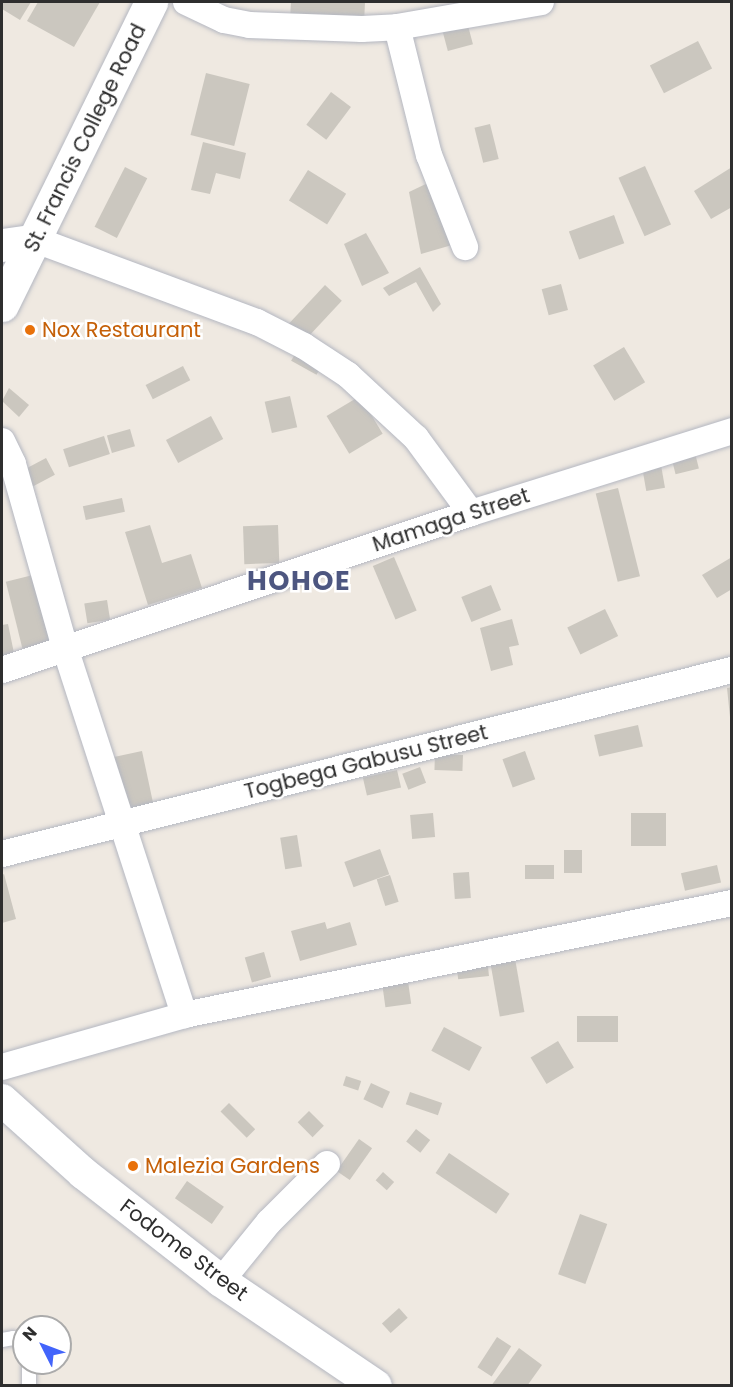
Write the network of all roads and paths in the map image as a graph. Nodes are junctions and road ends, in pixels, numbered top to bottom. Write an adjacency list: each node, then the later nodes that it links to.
1 (152, 2): 5 (main road, St. Francis College Road)
2 (186, 2): 4 (street)
3 (541, 2): 4 (street)
4 (397, 27): 7 (street)
5 (36, 240): 6 (main road); 8 (main road, St. Francis College Road); 11 (street)
6 (2, 245)
7 (465, 247)
8 (2, 306)
9 (732, 432): 11 (street, Mamaga Street)
10 (2, 441): 12 (street)
11 (471, 513): 12 (street, Mamaga Street)
12 (66, 651): 13 (street, Mamaga Street); 15 (street)
13 (2, 670)
14 (732, 670): 15 (street, Togbega Gabusu Street)
15 (121, 823): 16 (street, Togbega Gabusu Street); 18 (street)
16 (2, 854)
17 (732, 903): 18 (street)
18 (184, 1015): 19 (street)
19 (2, 1067)
20 (2, 1100): 22 (street, Fodome Street)
21 (327, 1164): 22 (street)
22 (221, 1281): 23 (street, Fodome Street)
23 (376, 1386)

